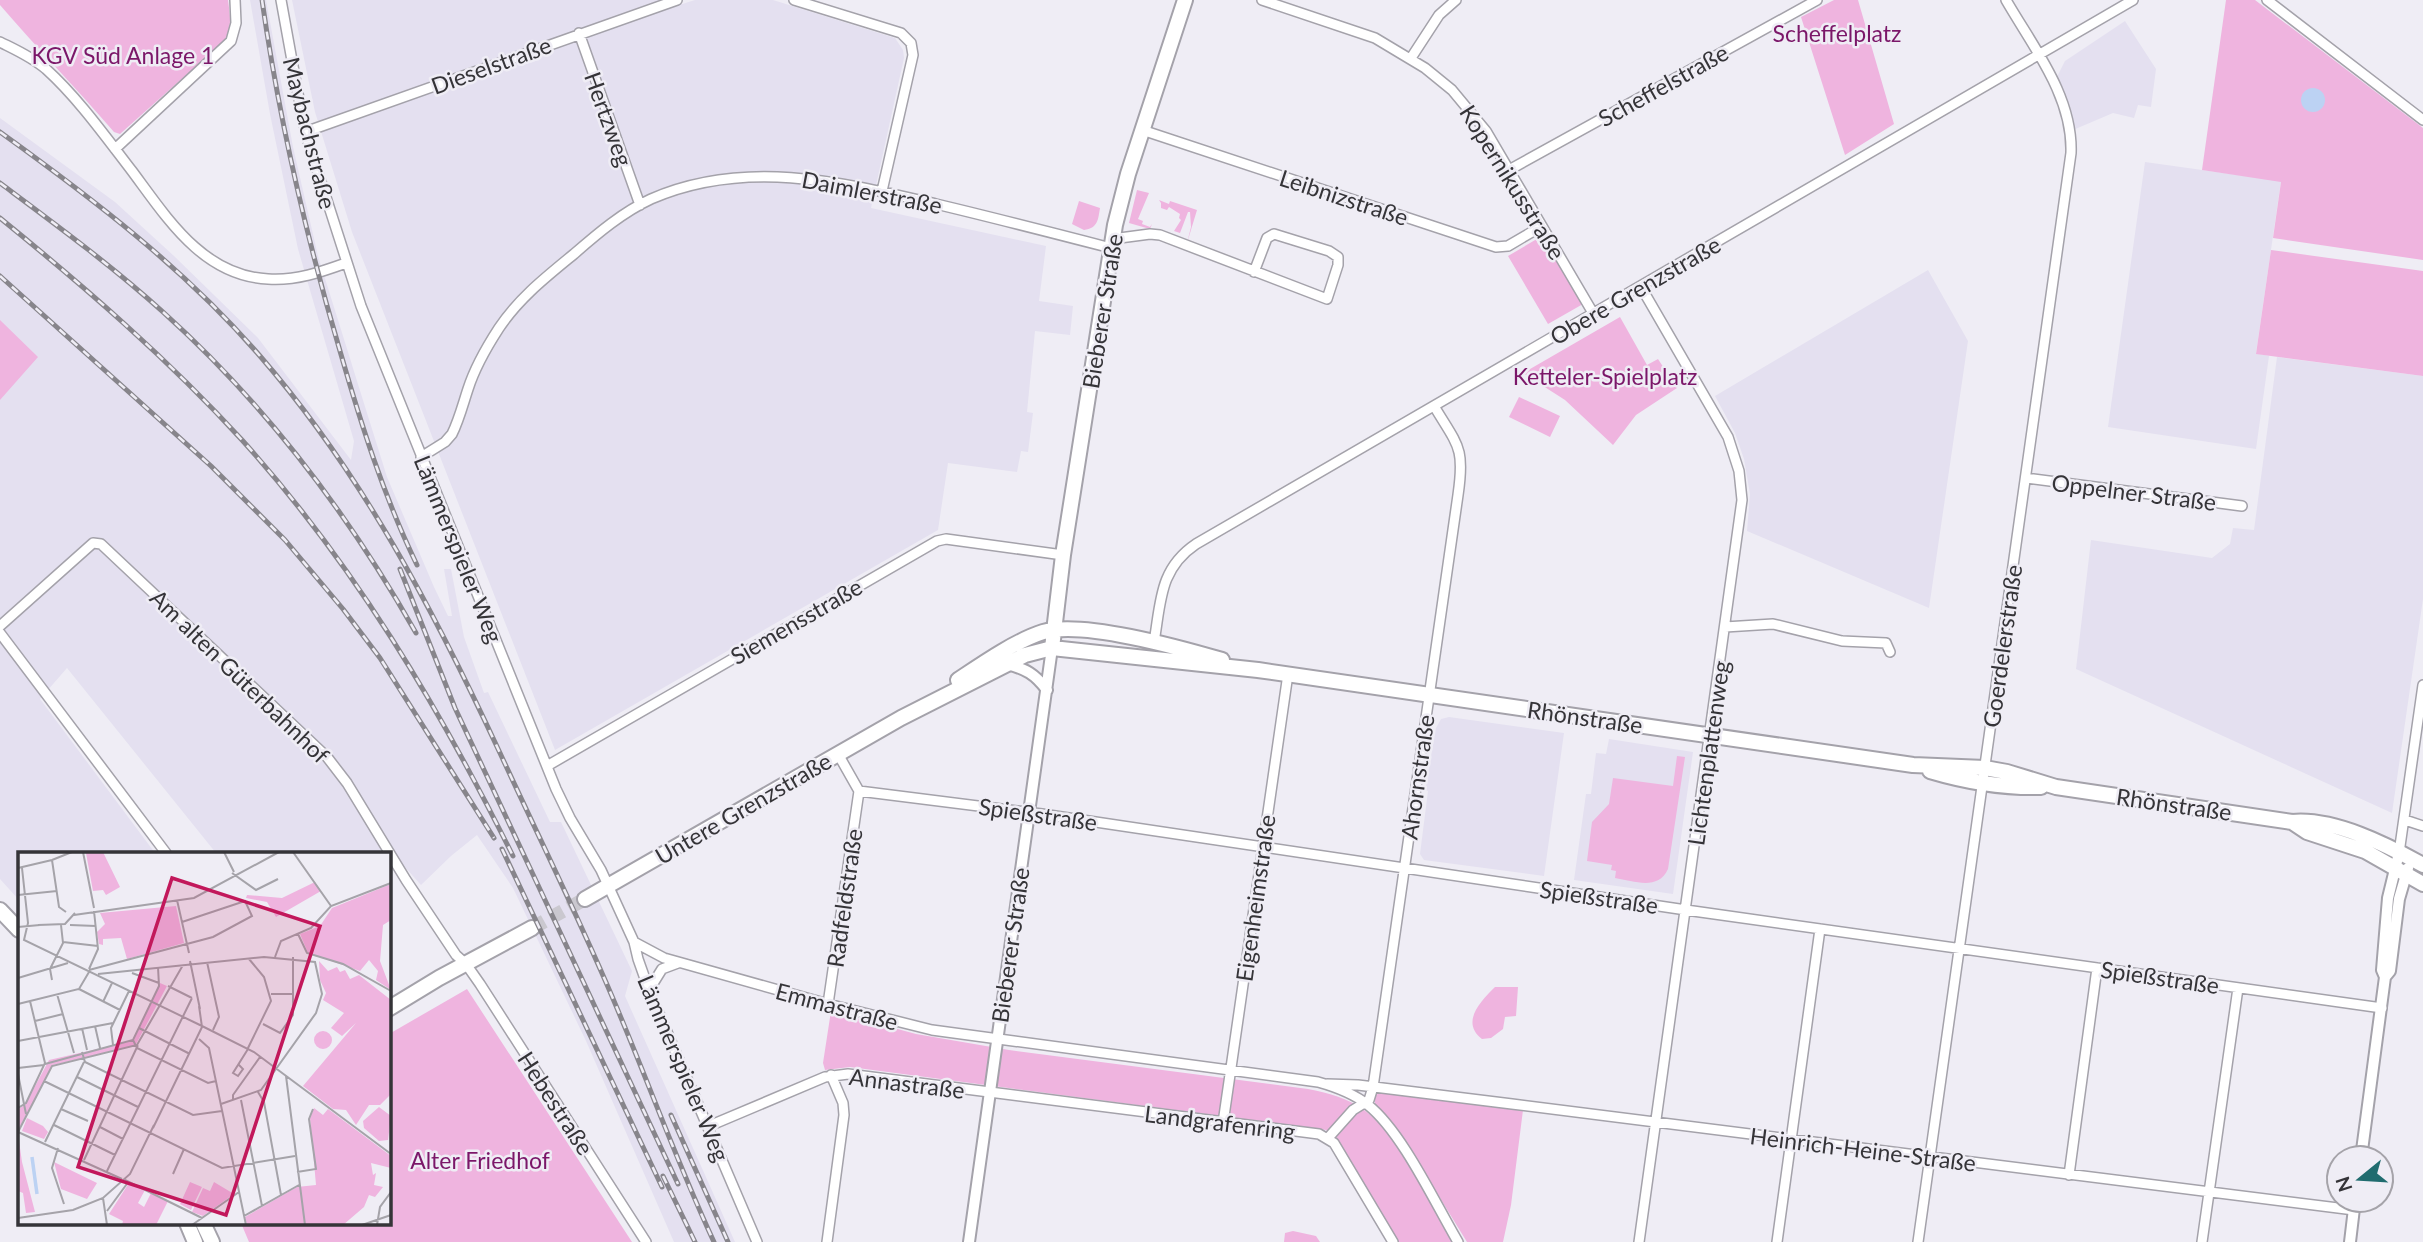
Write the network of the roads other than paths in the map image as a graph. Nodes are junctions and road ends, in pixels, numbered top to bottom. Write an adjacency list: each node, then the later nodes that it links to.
1 (235, 0): 19 (street)
2 (281, 0): 18 (street, Maybachstraße)
3 (677, 0): 12 (street, Dieselstraße)
4 (794, 0): 21 (street)
5 (1185, 0): 17 (main road, Bieberer Straße)
6 (1262, 0): 15 (street, Kopernikusstraße)
7 (1456, 0): 15 (street)
8 (1817, 0): 20 (street, Scheffelstraße)
9 (2006, 0): 14 (street, Goerdelerstraße)
10 (2133, 0): 14 (street, Obere Grenzstraße)
11 (2267, 0): 16 (street)
12 (579, 33): 18 (street, Dieselstraße); 22 (street, Hertzweg)
13 (0, 42): 19 (street)
14 (2039, 56): 27 (street, Obere Grenzstraße); 31 (street, Goerdelerstraße)
15 (1411, 58): 20 (street, Kopernikusstraße)
16 (2423, 120)
17 (1142, 130): 23 (street, Leibnizstraße); 24 (main road, Bieberer Straße)
18 (305, 132): 25 (street, Maybachstraße)
19 (115, 149): 25 (street)
20 (1509, 170): 23 (street, Kopernikusstraße)
21 (882, 191): 22 (street, Daimlerstraße); 24 (street, Daimlerstraße)
22 (640, 205): 30 (street, Daimlerstraße)
23 (1542, 226): 28 (street, Kopernikusstraße)
24 (1112, 244): 26 (street, Daimlerstraße); 33 (main road, Bieberer Straße)
25 (346, 264): 30 (street, Lämmerspieler Weg)
26 (1254, 272): 26 (street, Daimlerstraße)
27 (1641, 287): 28 (street, Obere Grenzstraße); 35 (street, Lichtenplattenweg)
28 (1593, 313): 29 (street, Obere Grenzstraße)
29 (1434, 406): 38 (street, Obere Grenzstraße); 46 (street, Ahornstraße)
30 (421, 457): 51 (street, Lämmerspieler Weg)
31 (2026, 478): 32 (street, Oppelner Straße); 52 (street, Goerdelerstraße)
32 (2242, 506)
33 (1063, 555): 36 (main road, Bieberer Straße); 51 (street, Siemensstraße)
34 (0, 626): 62 (street, Am alten Güterbahnhof)
35 (1725, 627): 40 (street); 48 (street, Lichtenplattenweg)
36 (1055, 630): 38 (main road, Rhönstraße); 39 (main road, Bieberer Straße); 47 (main road, Untere Grenzstraße)
37 (0, 633): 61 (street)
38 (1154, 642): 42 (main road, Rhönstraße)
39 (1052, 648): 41 (main road, Untere Grenzstraße); 42 (main road, Rhönstraße); 45 (street, Bieberer Straße)
40 (1890, 652)
41 (1007, 664): 45 (street); 47 (main road, Untere Grenzstraße)
42 (1258, 670): 43 (main road, Rhönstraße)
43 (1288, 674): 46 (main road, Rhönstraße); 60 (street, Eigenheimstraße)
44 (2423, 685): 57 (street)
45 (1047, 690): 56 (street, Bieberer Straße)
46 (1429, 694): 48 (main road, Rhönstraße); 65 (street, Ahornstraße)
47 (901, 718): 49 (main road, Untere Grenzstraße)
48 (1709, 736): 50 (main road, Rhönstraße); 71 (street, Lichtenplattenweg)
49 (838, 754): 55 (street); 68 (main road, Untere Grenzstraße)
50 (1913, 765): 52 (main road, Rhönstraße); 53 (main road, Rhönstraße)
51 (547, 766): 68 (street, Lämmerspieler Weg)
52 (1985, 768): 53 (street, Goerdelerstraße); 54 (main road, Rhönstraße)
53 (1983, 784): 54 (main road, Rhönstraße); 76 (street, Goerdelerstraße)
54 (2056, 787): 58 (main road, Rhönstraße)
55 (859, 792): 56 (street, Spießstraße); 82 (street, Radfeldstraße)
56 (1029, 813): 60 (street, Spießstraße); 85 (street, Bieberer Straße)
57 (2405, 820): 59 (street); 64 (street)
58 (2292, 822): 64 (main road, Rhönstraße); 66 (main road, Rhönstraße)
59 (2423, 826)
60 (1262, 846): 65 (street, Spießstraße); 86 (street, Eigenheimstraße)
61 (165, 852)
62 (389, 852)
63 (390, 854): 78 (street, Am alten Güterbahnhof)
64 (2411, 858): 66 (street)
65 (1404, 867): 71 (street, Spießstraße); 89 (street, Ahornstraße)
66 (2401, 872): 67 (main road, Rhönstraße); 84 (street)
67 (2423, 884)
68 (608, 885): 69 (main road, Untere Grenzstraße); 75 (street, Lämmerspieler Weg)
69 (585, 899)
70 (0, 910): 73 (main road)
71 (1686, 910): 74 (street, Spießstraße); 93 (street, Lichtenplattenweg)
72 (532, 928): 78 (main road)
73 (18, 929)
74 (1820, 929): 76 (street, Spießstraße); 96 (street)
75 (634, 942): 77 (street, Emmastraße); 81 (street, Lämmerspieler Weg)
76 (1960, 948): 79 (street, Spießstraße); 98 (street, Goerdelerstraße)
77 (679, 962): 81 (street); 82 (street, Emmastraße)
78 (466, 964): 83 (main road); 107 (street, Hebestraße)
79 (2097, 968): 80 (street, Spießstraße); 99 (street)
80 (2238, 988): 84 (street, Spießstraße); 100 (street)
81 (649, 990): 94 (street, Lämmerspieler Weg)
82 (828, 1004): 85 (street, Emmastraße)
83 (390, 1008)
84 (2382, 1008): 97 (street)
85 (997, 1039): 86 (street); 90 (street, Bieberer Straße)
86 (1231, 1071): 88 (street); 92 (street, Eigenheimstraße)
87 (831, 1075): 90 (street, Annastraße); 94 (street, Annastraße); 109 (street)
88 (1326, 1084): 89 (street); 91 (street)
89 (1373, 1087): 91 (street, Ahornstraße); 93 (street, Heinrich-Heine-Straße)
90 (989, 1093): 92 (street, Landgrafenring); 110 (street, Bieberer Straße)
91 (1365, 1103): 95 (street, Ahornstraße); 112 (street)
92 (1223, 1123): 95 (street, Landgrafenring)
93 (1656, 1123): 96 (street, Heinrich-Heine-Straße); 113 (street, Lichtenplattenweg)
94 (709, 1126): 108 (street, Lämmerspieler Weg)
95 (1328, 1138): 111 (street, Landgrafenring)
96 (1791, 1140): 98 (street, Heinrich-Heine-Straße); 114 (street)
97 (2363, 1144)
98 (1929, 1157): 99 (street, Heinrich-Heine-Straße); 115 (street, Goerdelerstraße)
99 (2069, 1175): 100 (street, Heinrich-Heine-Straße)
100 (2209, 1192): 101 (street, Heinrich-Heine-Straße); 116 (street)
101 (2325, 1202)
102 (2353, 1214): 117 (street)
103 (187, 1224): 105 (main road)
104 (203, 1224): 106 (main road)
105 (195, 1242)
106 (212, 1242)
107 (646, 1242)
108 (757, 1242)
109 (827, 1242)
110 (969, 1242)
111 (1393, 1242)
112 (1458, 1242)
113 (1639, 1242)
114 (1777, 1242)
115 (1918, 1242)
116 (2202, 1242)
117 (2350, 1242)

